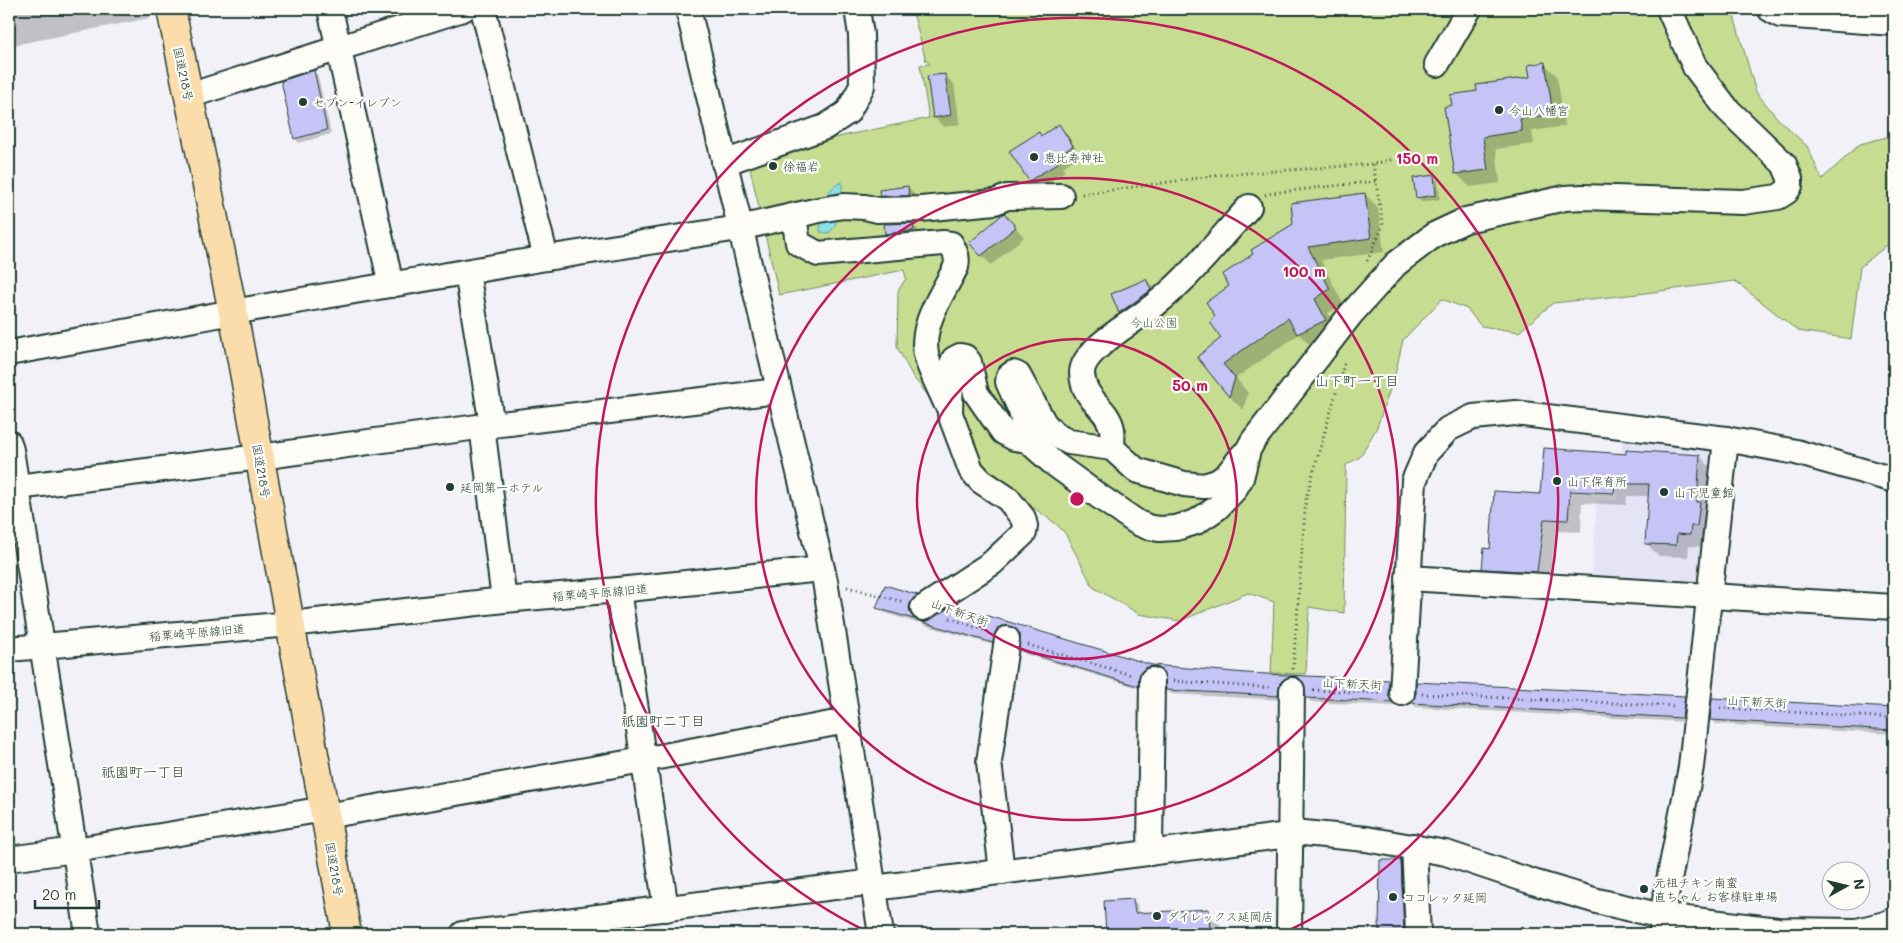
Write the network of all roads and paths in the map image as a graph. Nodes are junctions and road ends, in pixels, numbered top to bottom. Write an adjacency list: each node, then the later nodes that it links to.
1 (171, 9): 13 (highway, 国道218号)
2 (330, 9): 11 (street)
3 (463, 9): 11 (street)
4 (483, 9): 22 (street)
5 (688, 9): 15 (street)
6 (857, 9): 15 (street)
7 (1469, 9): 12 (street)
8 (1669, 9): 36 (street)
9 (1770, 9): 10 (street)
10 (1894, 24)
11 (338, 49): 13 (street); 25 (street)
12 (1437, 64)
13 (188, 96): 26 (highway, 国道218号)
14 (1394, 160): 16 (path)
15 (724, 163): 21 (street)
16 (1374, 164): 17 (path); 18 (path)
17 (1376, 181): 19 (path); 23 (path)
18 (1061, 196): 20 (street)
19 (1249, 208): 35 (street)
20 (794, 216): 21 (street); 30 (street)
21 (739, 228): 22 (street); 29 (street)
22 (546, 258): 24 (street)
23 (1363, 268)
24 (467, 272): 25 (street); 31 (street)
25 (391, 285): 26 (street)
26 (233, 312): 27 (street); 37 (highway, 国道218号)
27 (9, 353)
28 (1347, 354): 52 (path)
29 (778, 391): 31 (street); 40 (street)
30 (950, 414): 33 (street); 46 (street)
31 (487, 425): 37 (street); 44 (street)
32 (1726, 439): 38 (street); 41 (street); 43 (street)
33 (1027, 440): 35 (street); 36 (street)
34 (9, 443): 39 (street)
35 (1112, 448): 36 (street)
36 (1248, 450)
37 (260, 457): 39 (street); 47 (highway, 国道218号)
38 (1894, 480)
39 (17, 487): 49 (street)
40 (823, 575): 42 (street, 稲葉崎平原線旧道); 46 (path, 山下新天街); 56 (street)
41 (1408, 578): 43 (street); 53 (street)
42 (618, 590): 44 (street, 稲葉崎平原線旧道); 57 (street)
43 (1708, 595): 45 (street); 54 (street)
44 (504, 600): 47 (street, 稲葉崎平原線旧道)
45 (1894, 607)
46 (923, 608): 48 (path, 山下新天街)
47 (290, 624): 49 (street, 稲葉崎平原線旧道); 58 (highway, 国道218号)
48 (1008, 639): 51 (path, 山下新天街); 64 (street)
49 (42, 646): 50 (street, 稲葉崎平原線旧道); 61 (street)
50 (9, 649)
51 (1152, 680): 52 (path, 山下新天街); 62 (street)
52 (1292, 690): 53 (path, 山下新天街); 59 (street)
53 (1402, 693): 54 (path, 山下新天街)
54 (1699, 707): 55 (path, 山下新天街); 68 (street)
55 (1894, 718)
56 (846, 721): 57 (street); 65 (street)
57 (644, 760): 58 (street); 66 (street)
58 (325, 812): 61 (street); 70 (highway, 国道218号)
59 (1290, 835): 60 (street); 62 (street); 73 (street)
60 (1414, 846): 68 (street); 74 (street)
61 (75, 850): 63 (street); 69 (street)
62 (1150, 853): 64 (street)
63 (9, 859)
64 (1002, 872): 65 (street)
65 (874, 885): 66 (street); 72 (street)
66 (666, 909): 71 (street)
67 (1894, 920): 68 (street)
68 (1662, 925)
69 (88, 934)
70 (347, 934)
71 (462, 934)
72 (881, 934)
73 (1289, 934)
74 (1418, 934)

